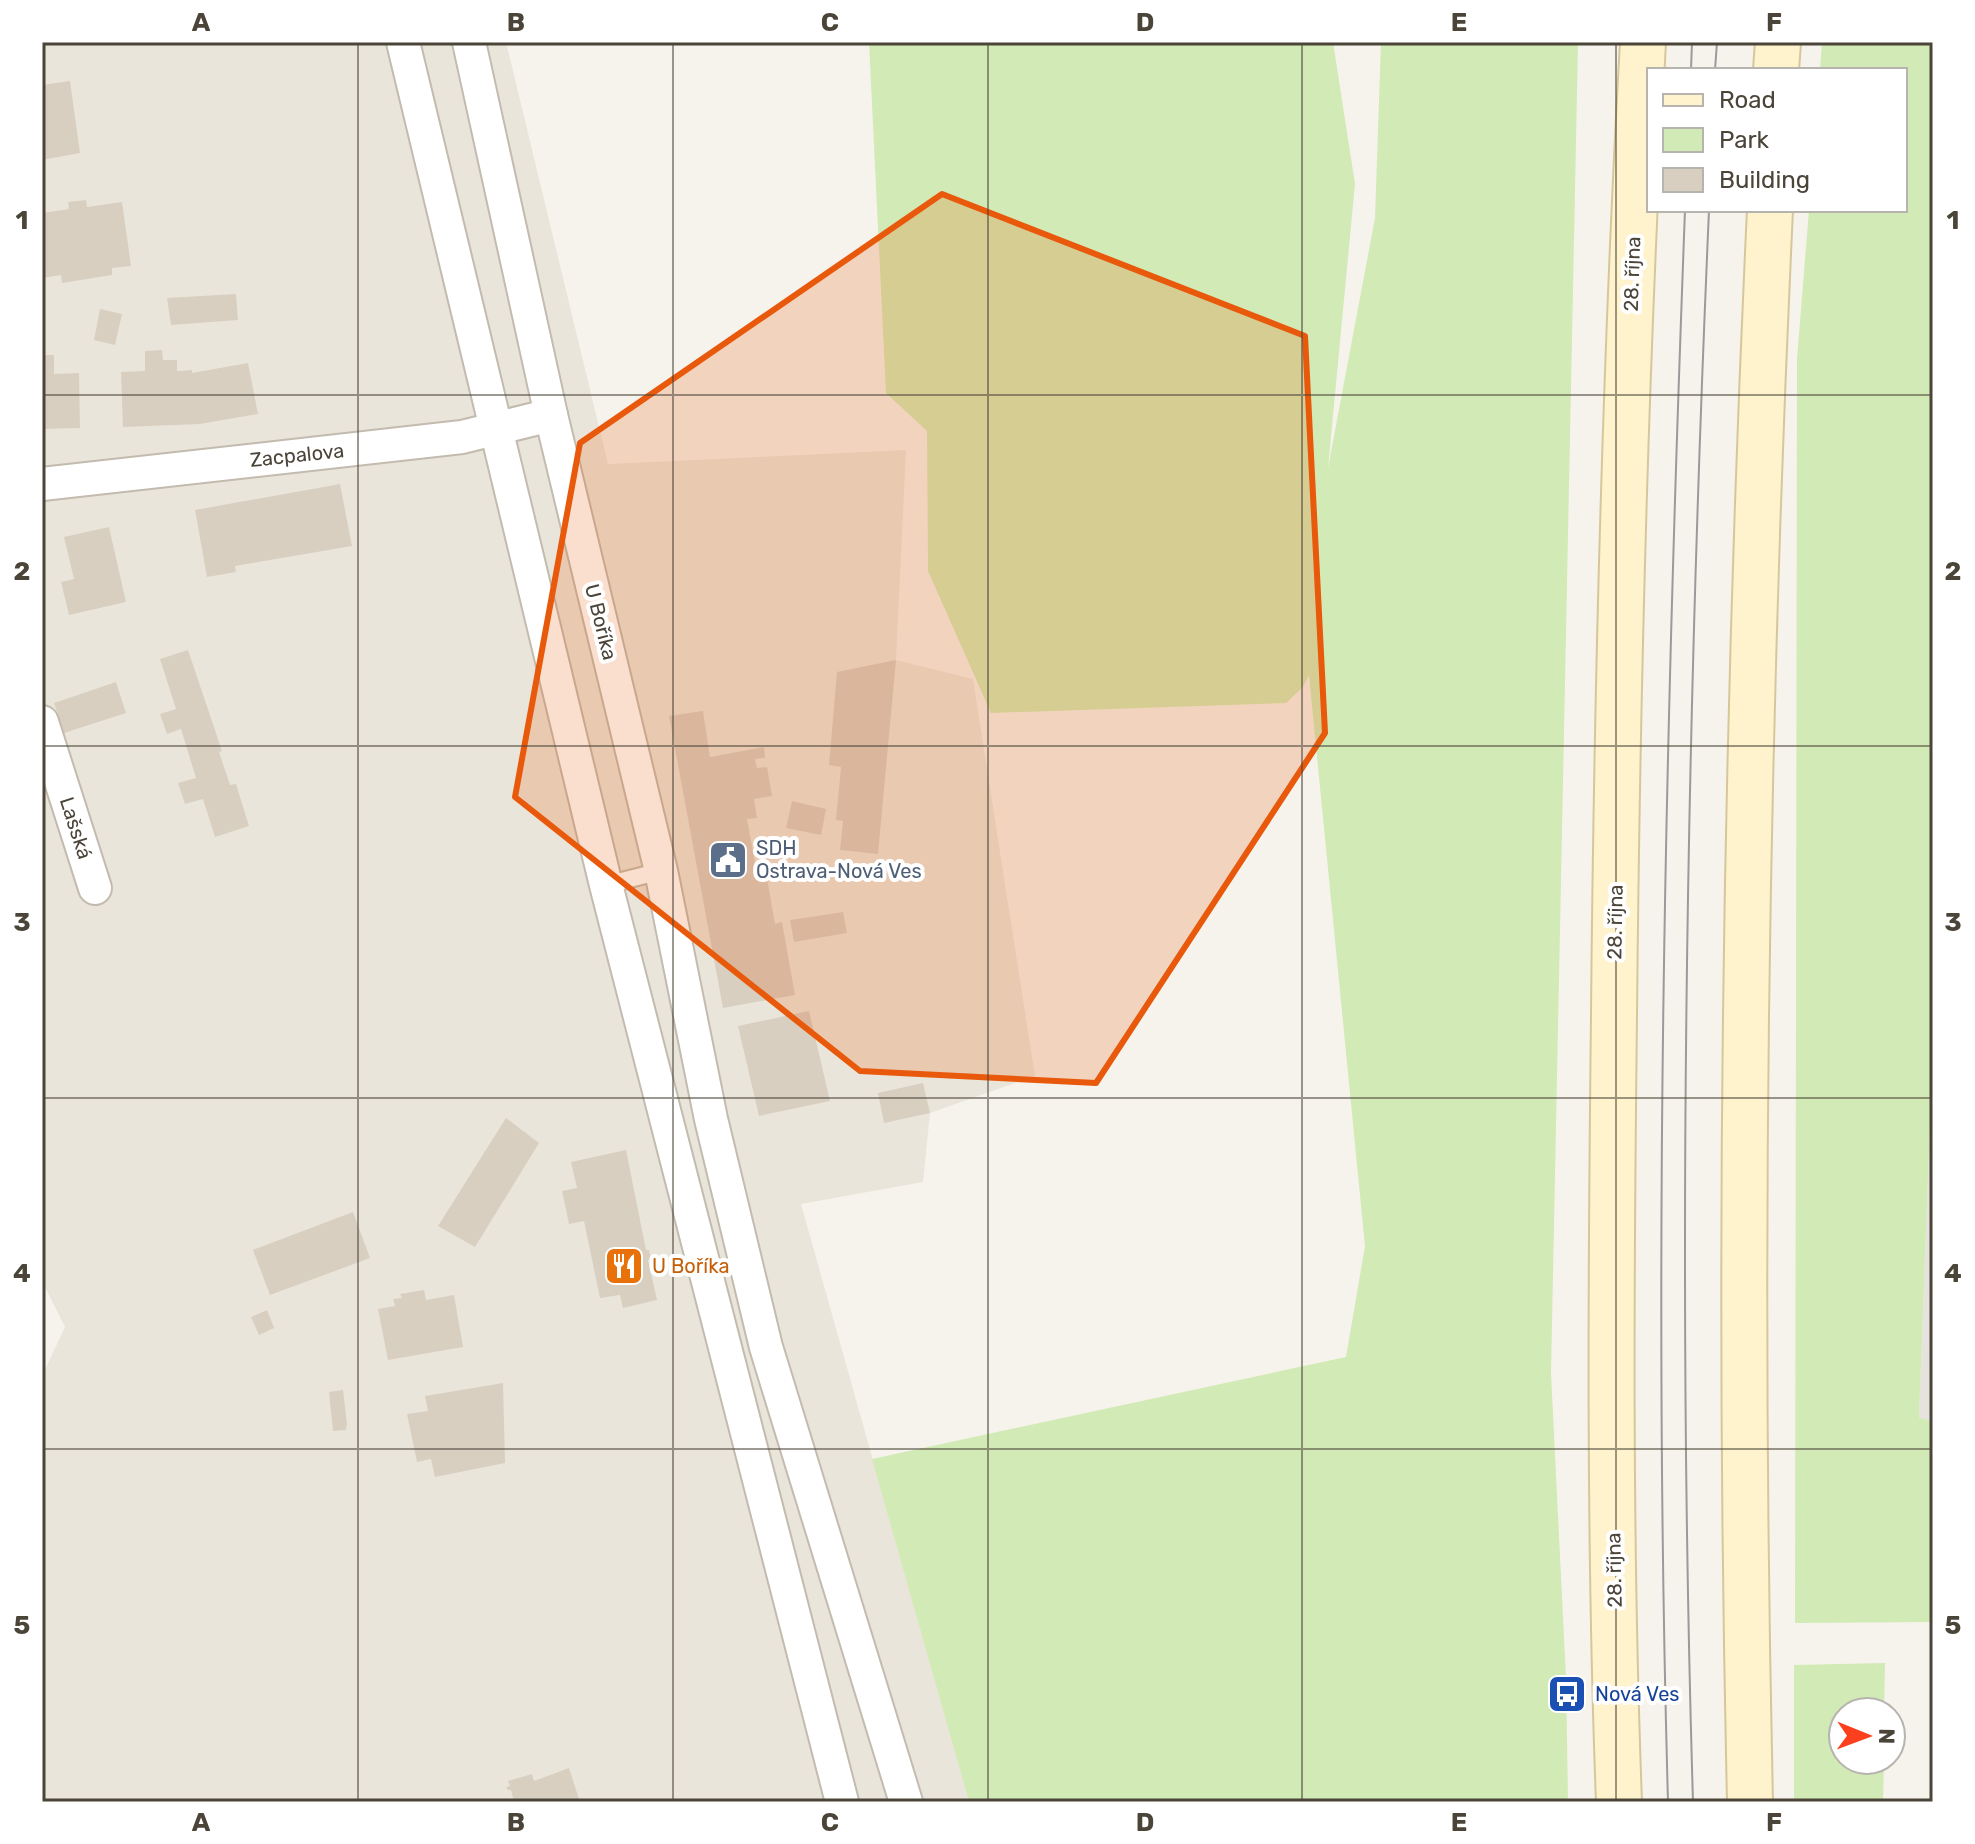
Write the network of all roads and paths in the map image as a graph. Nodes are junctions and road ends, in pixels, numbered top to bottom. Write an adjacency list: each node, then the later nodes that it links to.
1 (403, 42): 8 (street)
2 (469, 42): 7 (street, U Boříka)
3 (1643, 42): 18 (main road, 28. října)
4 (1778, 42): 5 (main road)
5 (1776, 68)
6 (1770, 212): 19 (main road)
7 (551, 415): 8 (street, Zacpalova); 11 (street, U Boříka)
8 (497, 430): 9 (street, Zacpalova); 12 (street)
9 (42, 484)
10 (42, 722): 13 (street, Lašská)
11 (661, 871): 12 (lane); 14 (street, U Boříka)
12 (606, 885): 15 (street)
13 (95, 888)
14 (822, 1525): 15 (street); 17 (street, U Boříka)
15 (773, 1538): 16 (street)
16 (835, 1800)
17 (906, 1802)
18 (1619, 1802)
19 (1750, 1802)

